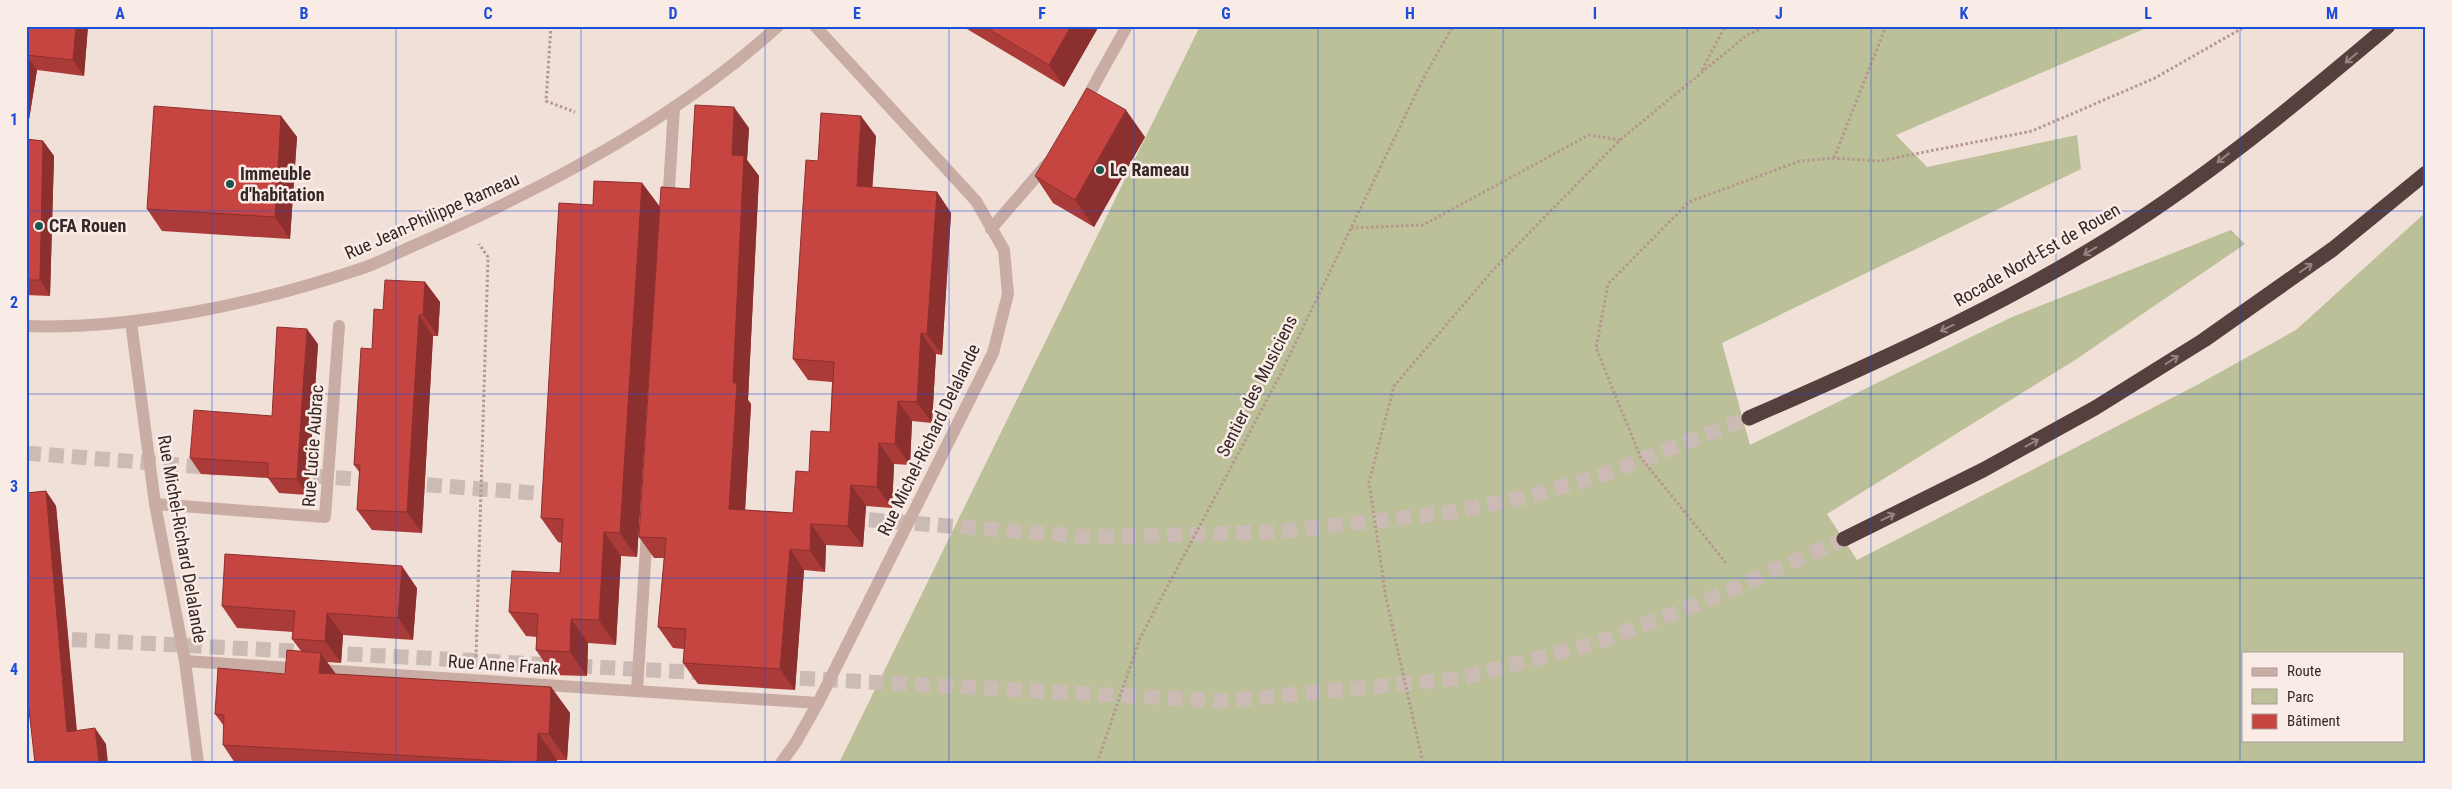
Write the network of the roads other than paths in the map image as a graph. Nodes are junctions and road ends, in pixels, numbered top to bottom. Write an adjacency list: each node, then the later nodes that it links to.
1 (778, 26): 5 (street, Rue Jean-Philippe Rameau)
2 (816, 26): 10 (street, Rue Michel-Richard Delalande)
3 (1127, 26): 6 (street)
4 (2388, 26): 14 (highway, Rocade Nord-Est de Rouen, one-way to 14)
5 (674, 107): 9 (street); 11 (street, Rue Jean-Philippe Rameau)
6 (1075, 120)
7 (1056, 154): 10 (street)
8 (2426, 173): 17 (highway, one-way to 8)
9 (667, 216)
10 (991, 229): 20 (street, Rue Michel-Richard Delalande)
11 (131, 322): 12 (street, Rue Jean-Philippe Rameau); 15 (street, Rue Michel-Richard Delalande)
12 (26, 326)
13 (339, 326): 15 (street, Rue Lucie Aubrac)
14 (1749, 418)
15 (155, 504): 18 (street, Rue Michel-Richard Delalande)
16 (647, 523): 19 (street)
17 (1844, 539)
18 (185, 661): 19 (street, Rue Anne Frank); 21 (street, Rue Michel-Richard Delalande)
19 (636, 691): 20 (street, Rue Anne Frank)
20 (818, 703): 22 (street, Rue Michel-Richard Delalande)
21 (198, 763)
22 (780, 763)

